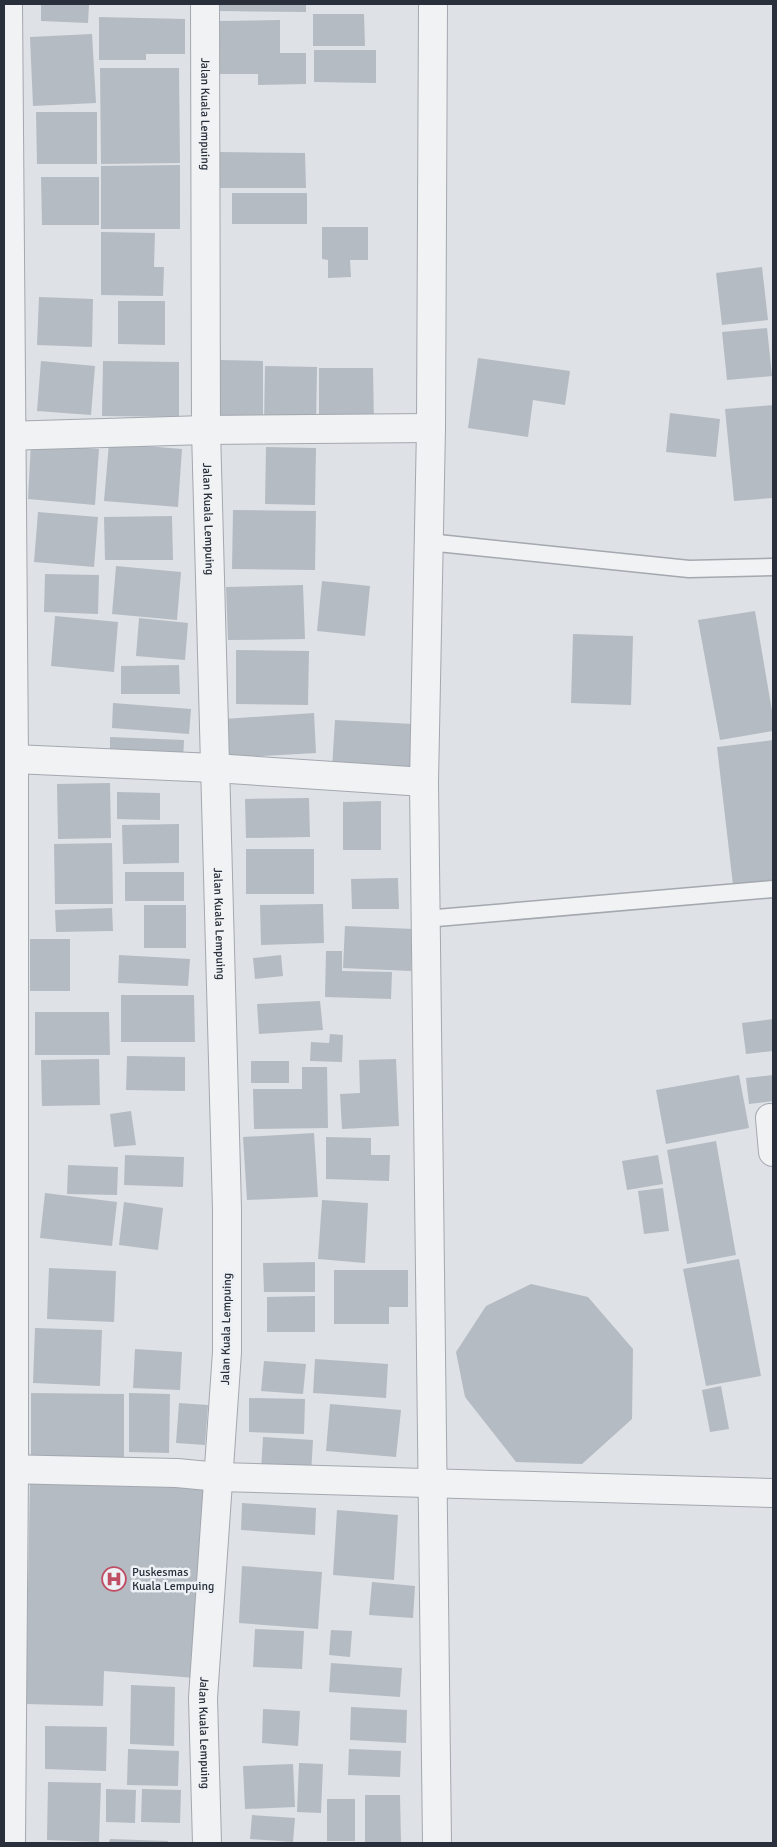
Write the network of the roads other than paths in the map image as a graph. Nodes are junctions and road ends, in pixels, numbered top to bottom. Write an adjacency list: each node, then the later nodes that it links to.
1 (8, 4): 6 (street)
2 (205, 4): 5 (street, Jalan Kuala Lempuing)
3 (433, 4): 4 (street)
4 (432, 428): 5 (street); 7 (street)
5 (206, 430): 6 (street); 10 (street, Jalan Kuala Lempuing)
6 (8, 436): 9 (street)
7 (428, 542): 8 (lane); 11 (street)
8 (773, 567)
9 (9, 760): 10 (street); 16 (street)
10 (214, 768): 11 (street); 17 (street, Jalan Kuala Lempuing)
11 (424, 782): 13 (street)
12 (773, 889): 13 (lane)
13 (425, 919): 18 (street)
14 (770, 1118): 15 (street)
15 (773, 1152)
16 (9, 1469): 17 (street); 20 (street)
17 (219, 1477): 18 (street); 21 (street, Jalan Kuala Lempuing)
18 (432, 1482): 19 (street); 22 (street)
19 (773, 1493)
20 (11, 1843)
21 (207, 1843)
22 (437, 1843)

